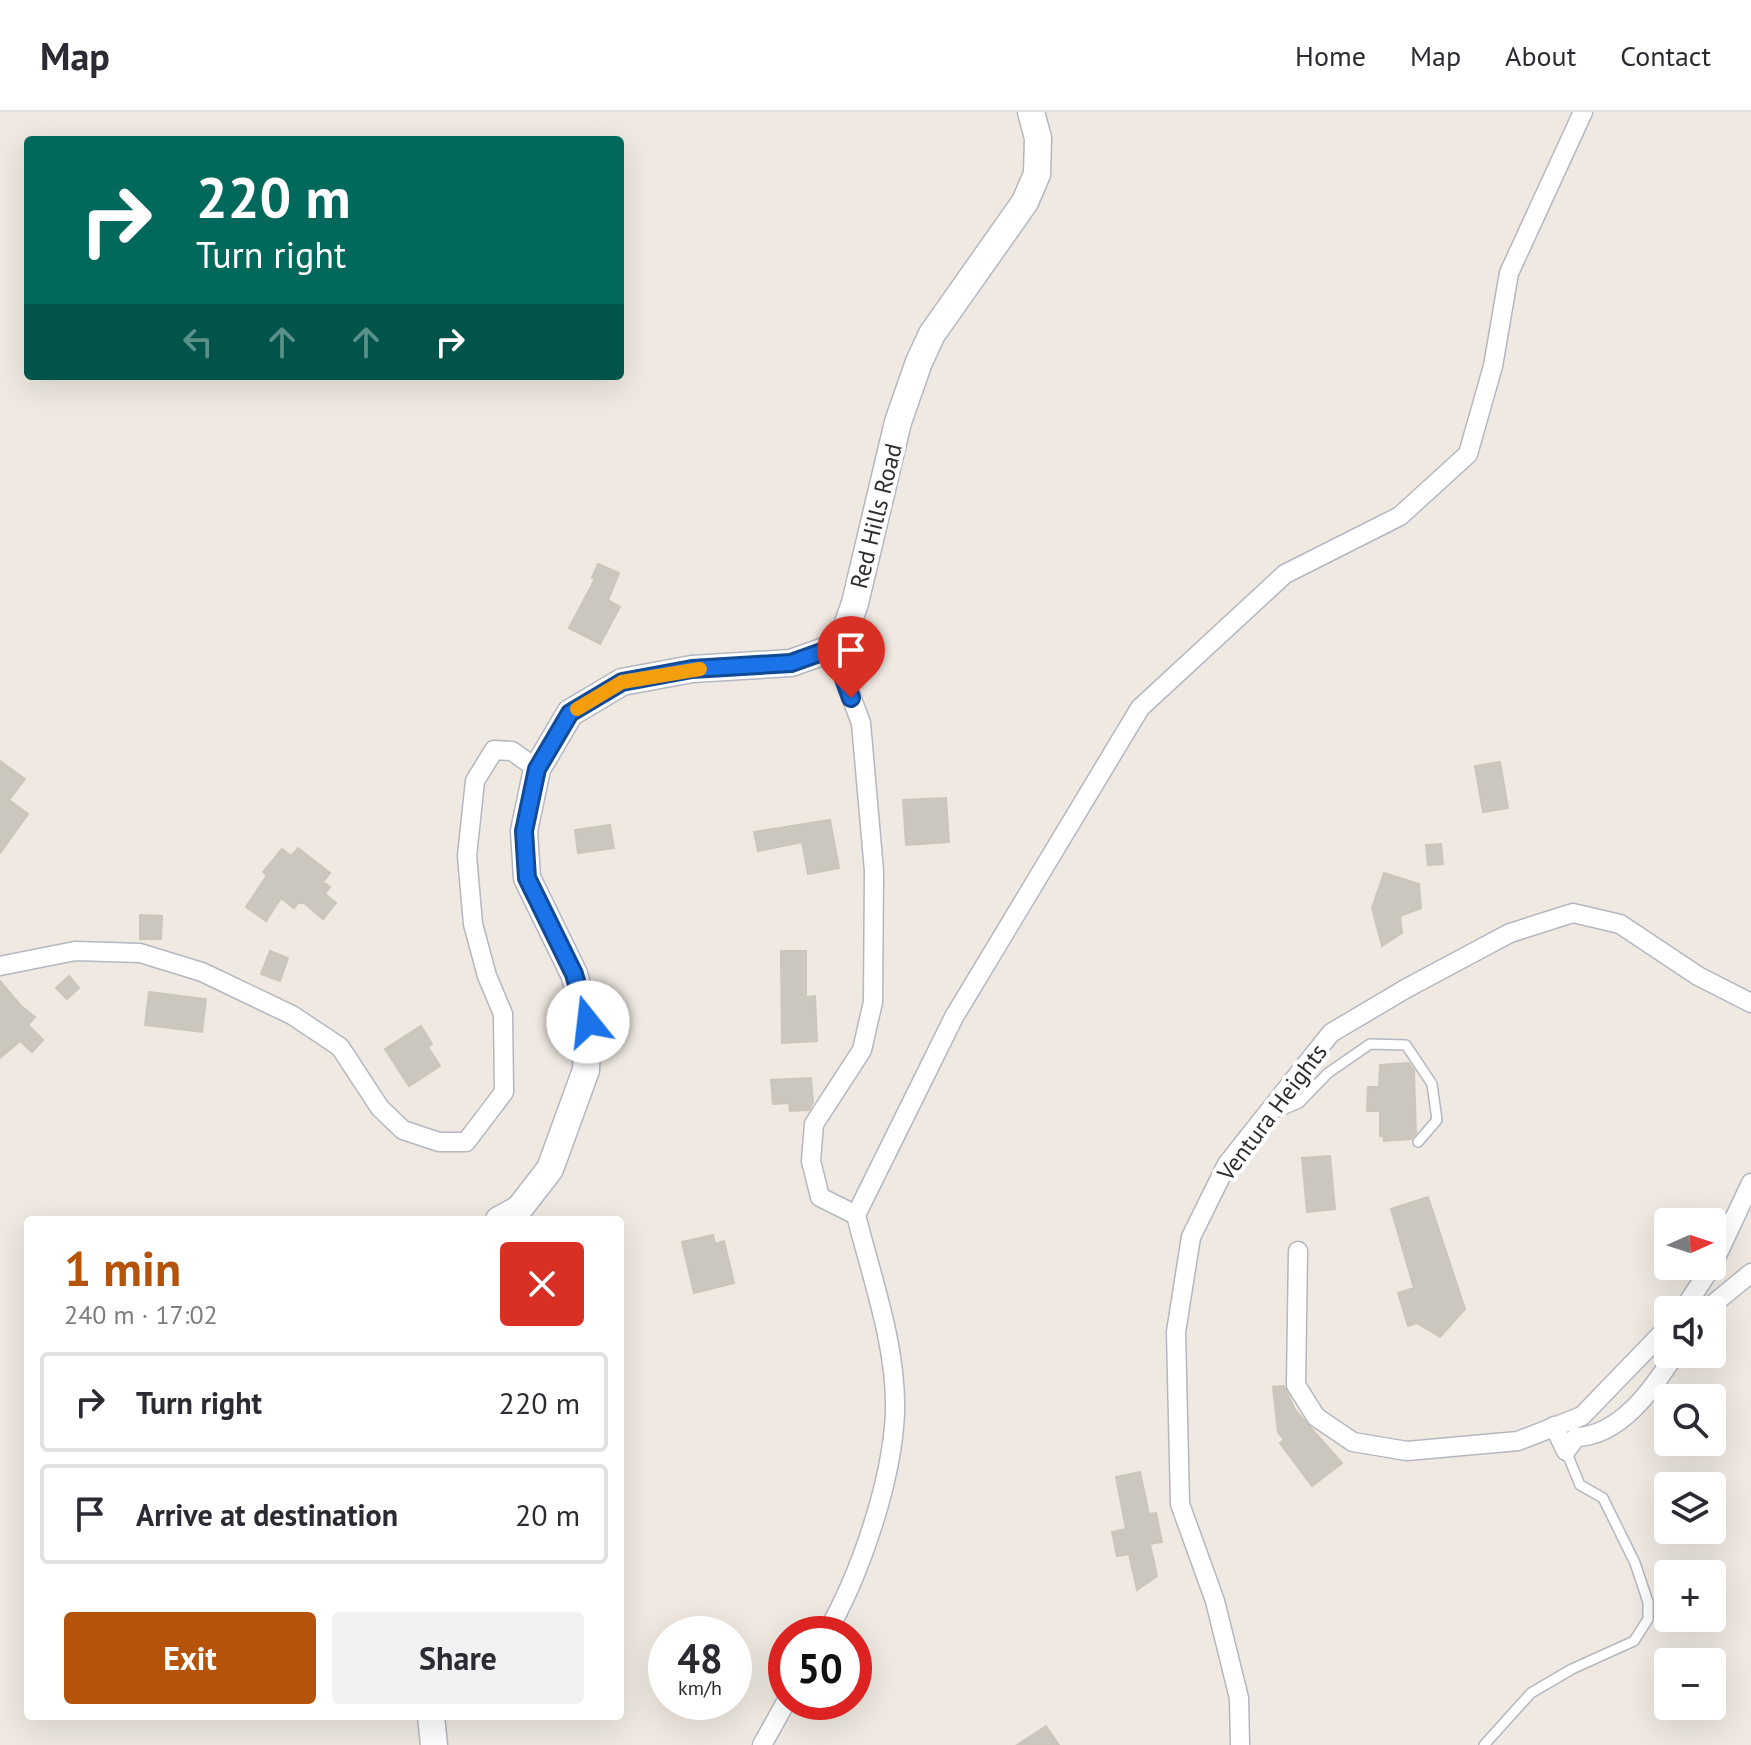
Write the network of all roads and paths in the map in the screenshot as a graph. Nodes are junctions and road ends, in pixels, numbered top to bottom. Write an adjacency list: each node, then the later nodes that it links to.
1 (1031, 112): 3 (main road, Red Hills Road)
2 (1583, 112): 10 (street)
3 (833, 648): 4 (main road); 10 (street)
4 (537, 769): 5 (street); 11 (main road)
5 (0, 966)
6 (1751, 1003): 7 (street, Ventura Heights)
7 (1262, 1119): 8 (lane); 25 (street, Ventura Heights)
8 (1418, 1142)
9 (1751, 1183): 12 (street)
10 (856, 1215): 20 (street)
11 (506, 1216)
12 (1726, 1236)
13 (1298, 1251): 18 (street)
14 (1751, 1273): 15 (street)
15 (1723, 1296)
16 (1654, 1341): 18 (street)
17 (1666, 1368): 19 (street)
18 (1554, 1426): 19 (street)
19 (1566, 1451): 26 (lane)
20 (836, 1616)
21 (431, 1720): 23 (main road)
22 (776, 1720): 24 (street)
23 (434, 1745)
24 (762, 1745)
25 (1240, 1745)
26 (1484, 1745)

